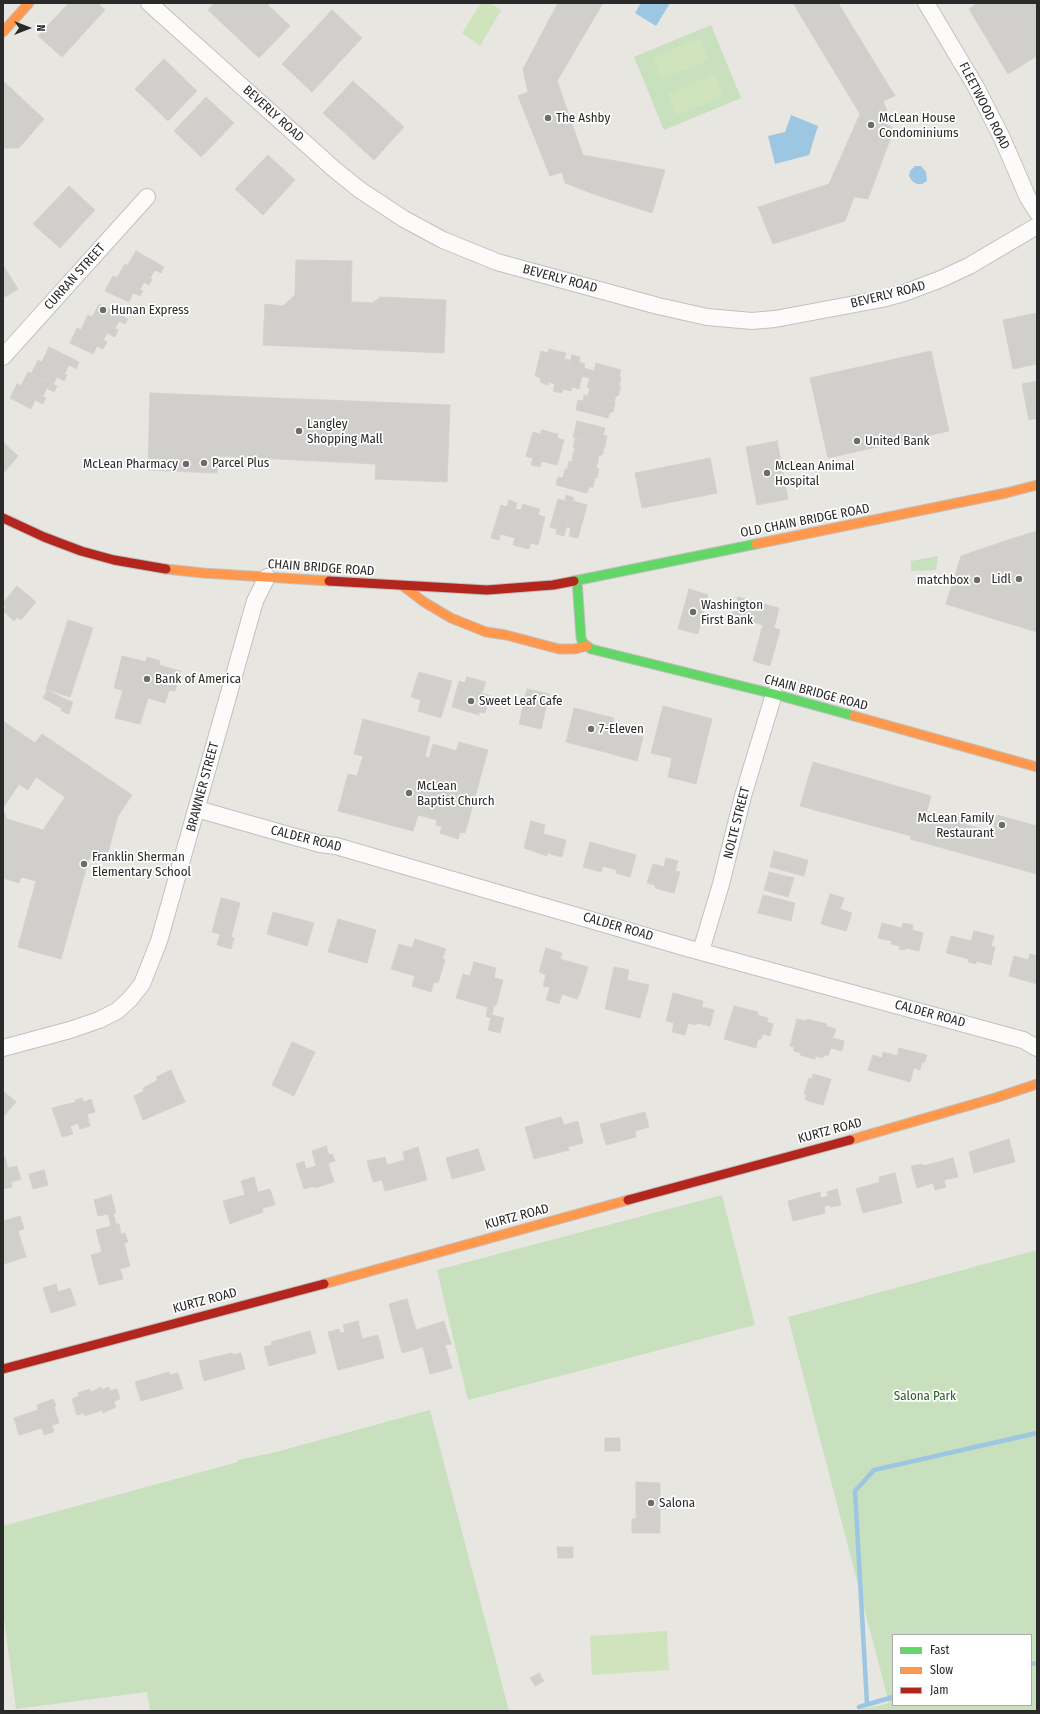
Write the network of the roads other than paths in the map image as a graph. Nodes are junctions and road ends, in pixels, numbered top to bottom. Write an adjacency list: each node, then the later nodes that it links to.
1 (29, 3): 4 (street)
2 (149, 3): 7 (street, BEVERLY ROAD)
3 (926, 3): 6 (street, FLEETWOOD ROAD)
4 (3, 32)
5 (147, 197): 8 (street, CURRAN STREET)
6 (1037, 212)
7 (1037, 226)
8 (3, 357)
9 (1037, 485): 12 (street, OLD CHAIN BRIDGE ROAD)
10 (3, 518): 11 (street, CHAIN BRIDGE ROAD)
11 (267, 577): 13 (street, CHAIN BRIDGE ROAD); 17 (street, BRAWNER STREET)
12 (577, 580): 13 (street, CHAIN BRIDGE ROAD); 14 (street)
13 (403, 586): 14 (street, CHAIN BRIDGE ROAD)
14 (586, 646): 15 (street, CHAIN BRIDGE ROAD)
15 (774, 694): 16 (street, CHAIN BRIDGE ROAD); 18 (street, NOLTE STREET)
16 (1037, 767)
17 (198, 809): 18 (street, CALDER ROAD); 19 (street, BRAWNER STREET)
18 (700, 951): 20 (street, CALDER ROAD)
19 (3, 1048)
20 (1037, 1048)
21 (1037, 1084): 22 (street, KURTZ ROAD)
22 (3, 1369)

